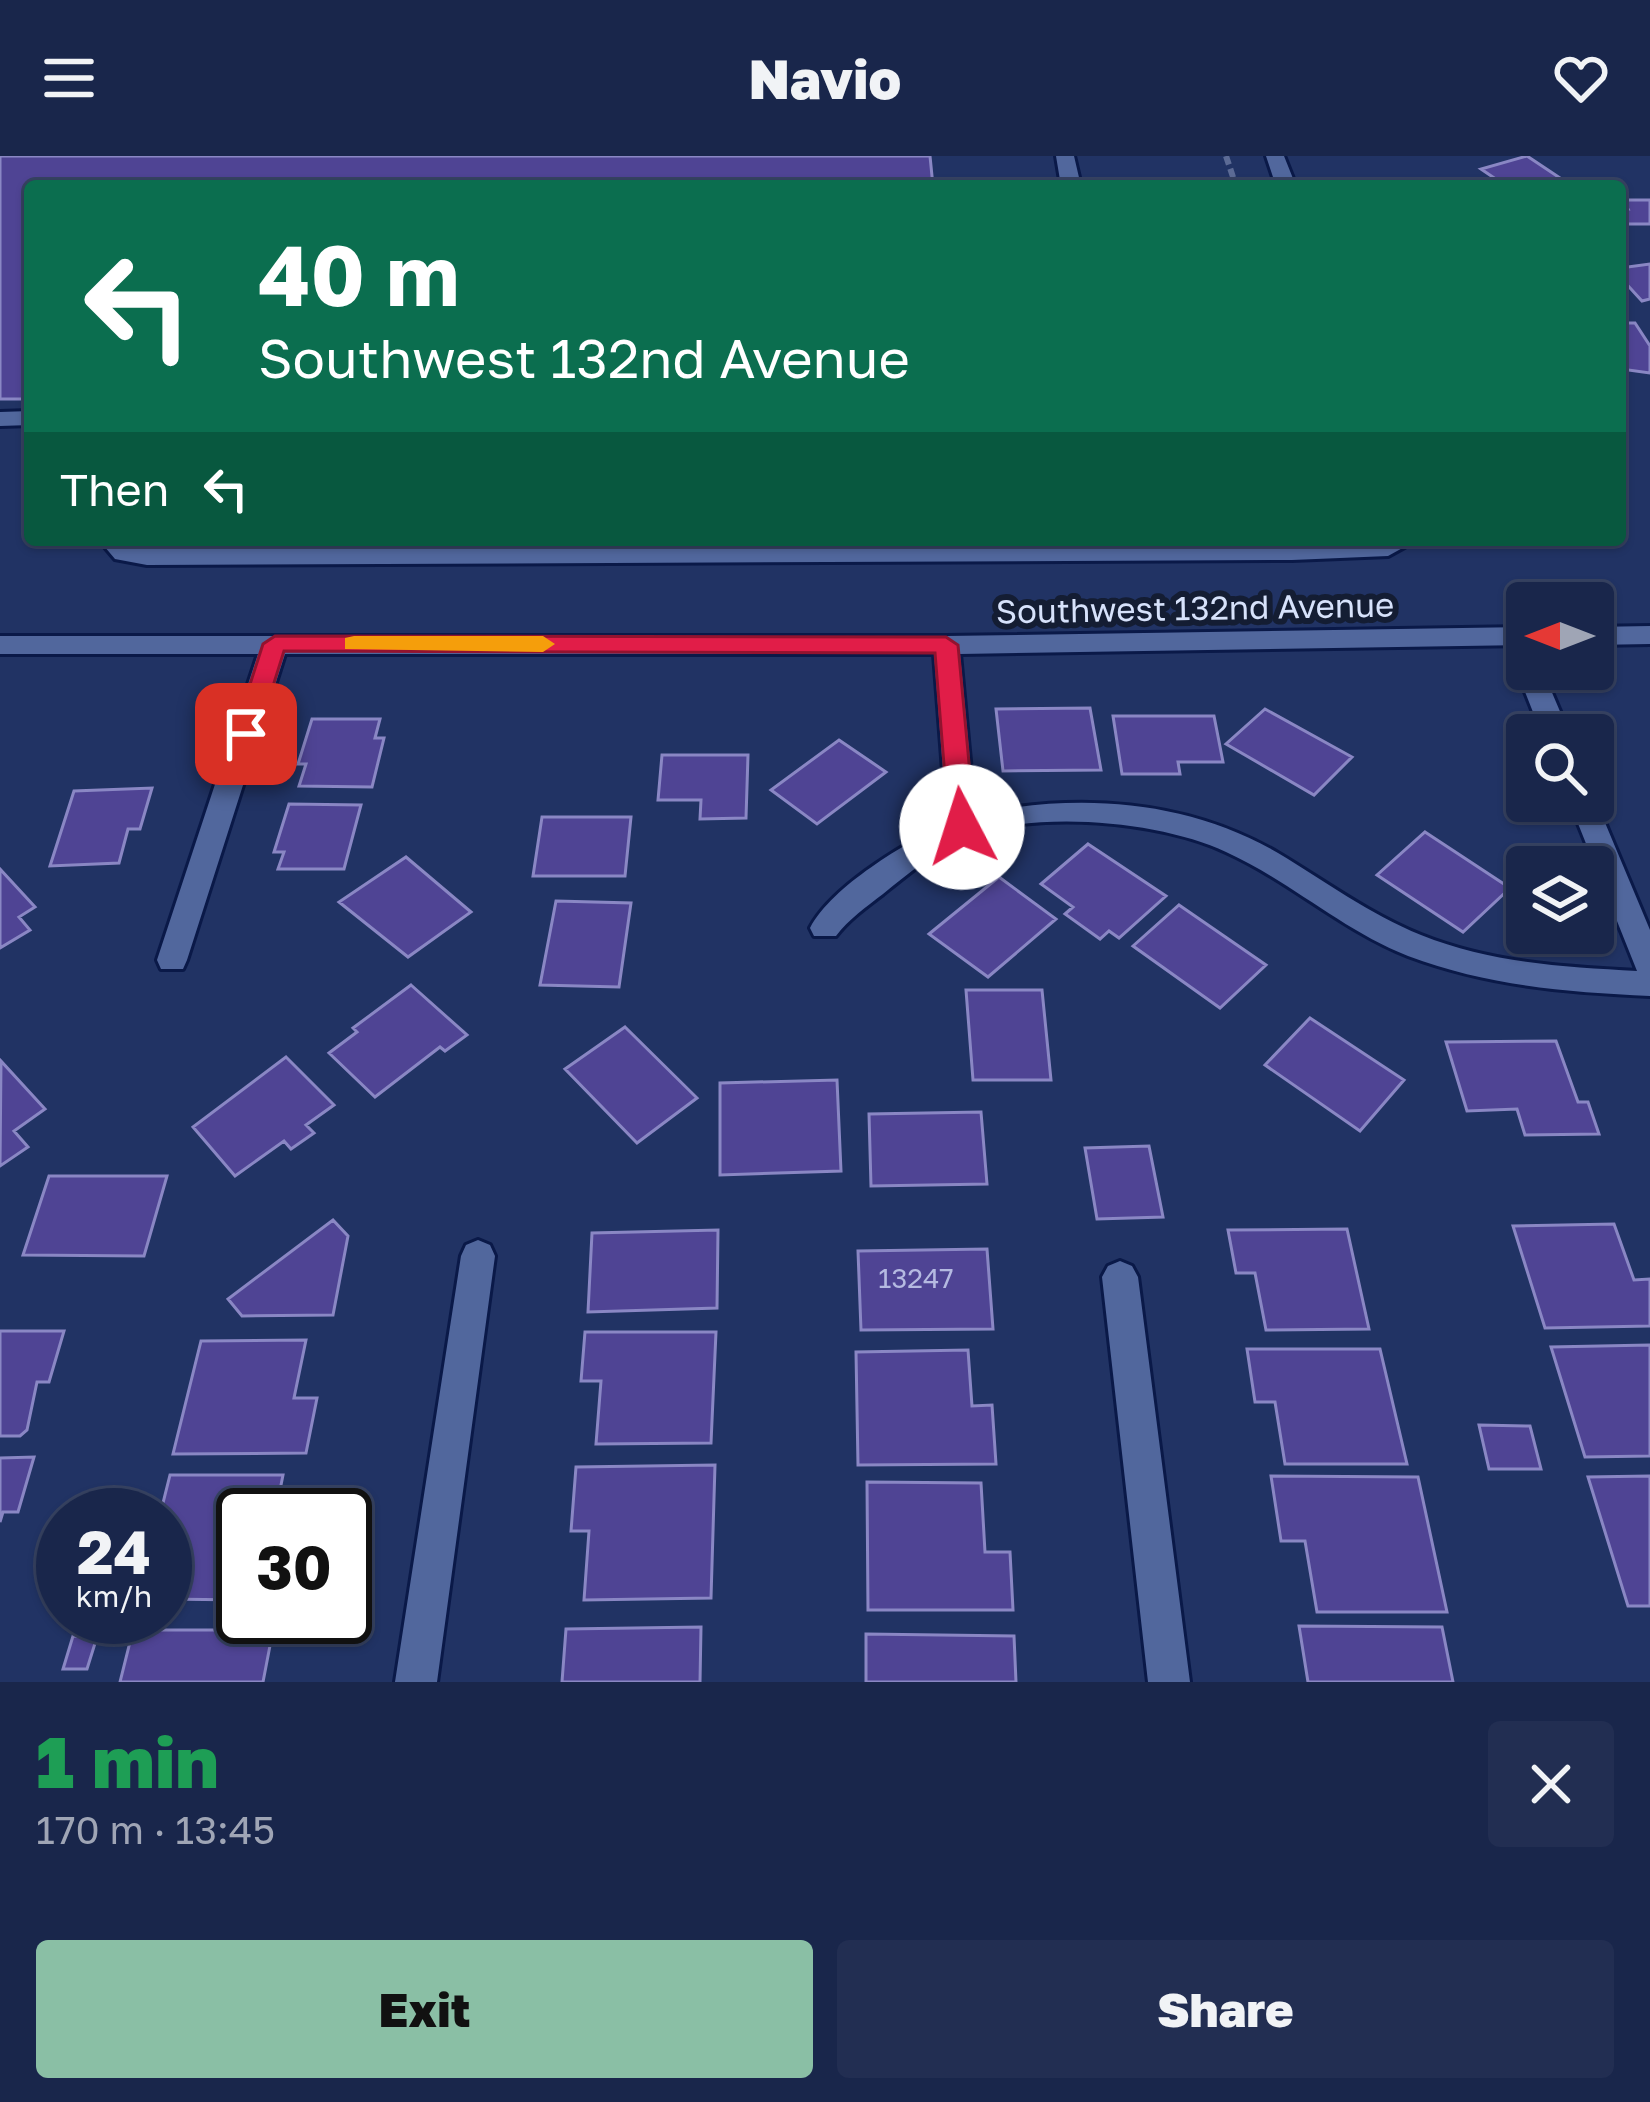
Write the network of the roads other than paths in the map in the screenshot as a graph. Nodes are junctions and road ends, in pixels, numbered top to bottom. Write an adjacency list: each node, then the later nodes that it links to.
1 (117, 546): 2 (street)
2 (1392, 546)
3 (1614, 635): 4 (street)
4 (1650, 635)
5 (1506, 636): 8 (street, Southwest 132nd Avenue)
6 (275, 644): 7 (street, Southwest 132nd Avenue); 8 (street, Southwest 132nd Avenue); 12 (street)
7 (0, 645)
8 (946, 645): 10 (street)
9 (1591, 822): 13 (street)
10 (962, 827): 11 (street); 14 (street)
11 (825, 928)
12 (172, 960)
13 (1650, 967)
14 (1650, 984)
15 (478, 1256): 17 (street)
16 (1120, 1277): 18 (street)
17 (416, 1682)
18 (1169, 1682)

